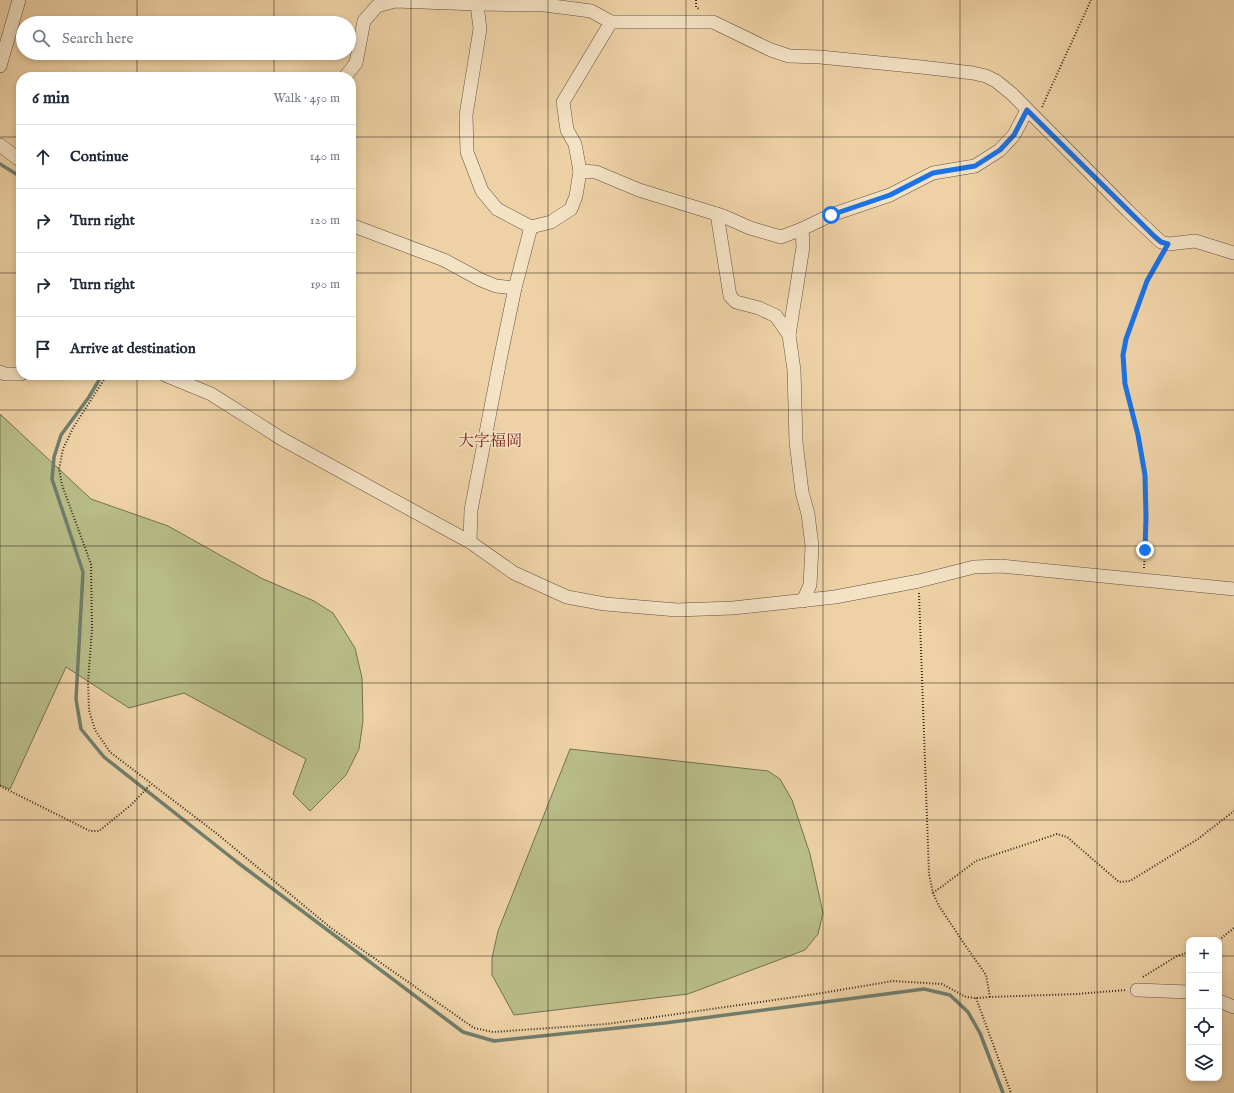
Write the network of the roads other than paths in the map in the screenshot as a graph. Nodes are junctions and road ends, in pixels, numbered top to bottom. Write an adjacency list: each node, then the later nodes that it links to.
1 (19, 0): 4 (street)
2 (477, 4): 3 (street); 5 (street); 12 (street)
3 (611, 22): 6 (street); 9 (street)
4 (0, 66)
5 (349, 72)
6 (1027, 110): 13 (street); 14 (street)
7 (0, 145): 8 (street)
8 (16, 157)
9 (580, 171): 10 (street); 12 (street)
10 (717, 214): 13 (street); 16 (street)
11 (356, 227): 15 (street)
12 (532, 227): 15 (street)
13 (802, 229): 16 (street)
14 (1234, 253)
15 (515, 288): 20 (street)
16 (790, 335): 22 (street)
17 (0, 372): 18 (street)
18 (16, 374)
19 (177, 380): 20 (street)
20 (470, 542): 22 (street)
21 (1234, 590): 22 (street)
22 (803, 601)
23 (1137, 990): 24 (street)
24 (1186, 992)
25 (1222, 1002): 26 (street)
26 (1234, 1007)

